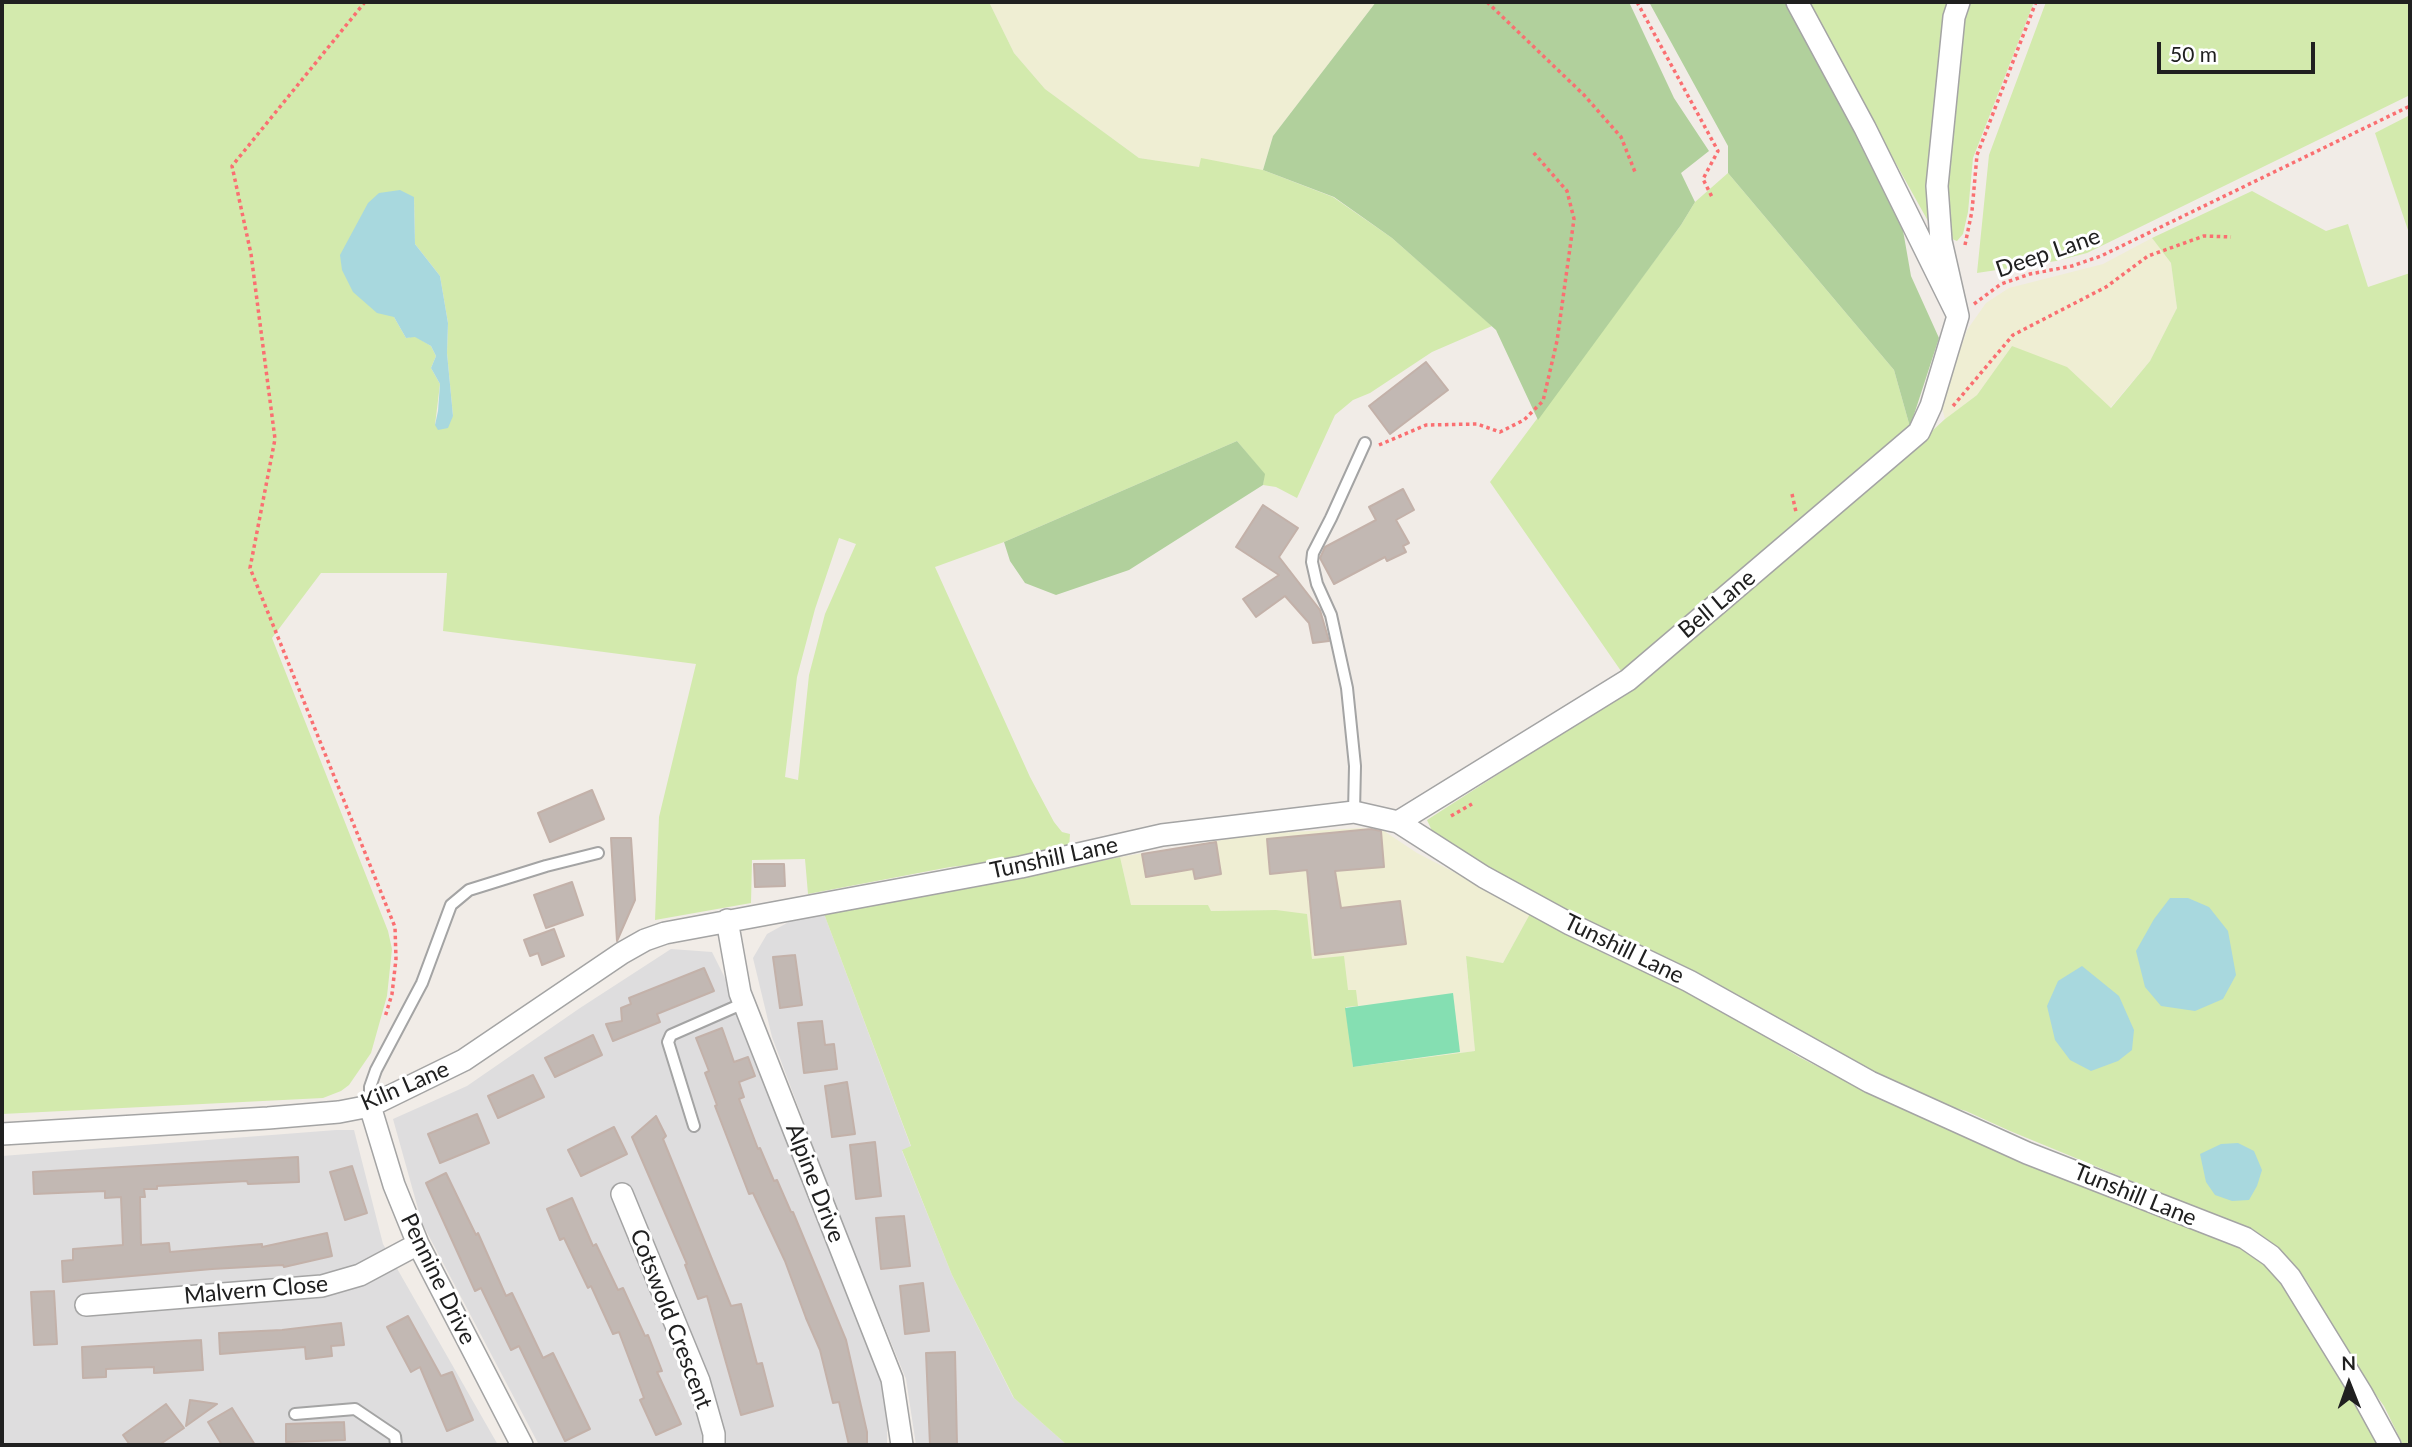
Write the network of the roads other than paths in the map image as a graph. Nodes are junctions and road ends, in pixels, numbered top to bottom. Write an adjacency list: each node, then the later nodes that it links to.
1 (1797, 2): 3 (street)
2 (1959, 2): 3 (street)
3 (1958, 316): 6 (street, Bell Lane)
4 (1363, 448): 5 (lane)
5 (1354, 812): 6 (street, Tunshill Lane); 8 (street, Tunshill Lane)
6 (1398, 822): 21 (street, Tunshill Lane)
7 (598, 853): 10 (lane)
8 (727, 920): 9 (street, Alpine Drive); 10 (street, Kiln Lane)
9 (744, 1003): 11 (lane); 20 (street, Alpine Drive)
10 (370, 1106): 12 (street, Kiln Lane); 14 (street, Pennine Drive)
11 (694, 1126)
12 (2, 1134)
13 (622, 1194): 19 (street, Cotswold Crescent)
14 (418, 1244): 15 (street, Malvern Close); 18 (street, Pennine Drive)
15 (94, 1309)
16 (295, 1414): 17 (lane)
17 (396, 1445)
18 (522, 1445)
19 (714, 1445)
20 (902, 1445)
21 (2390, 1445)

